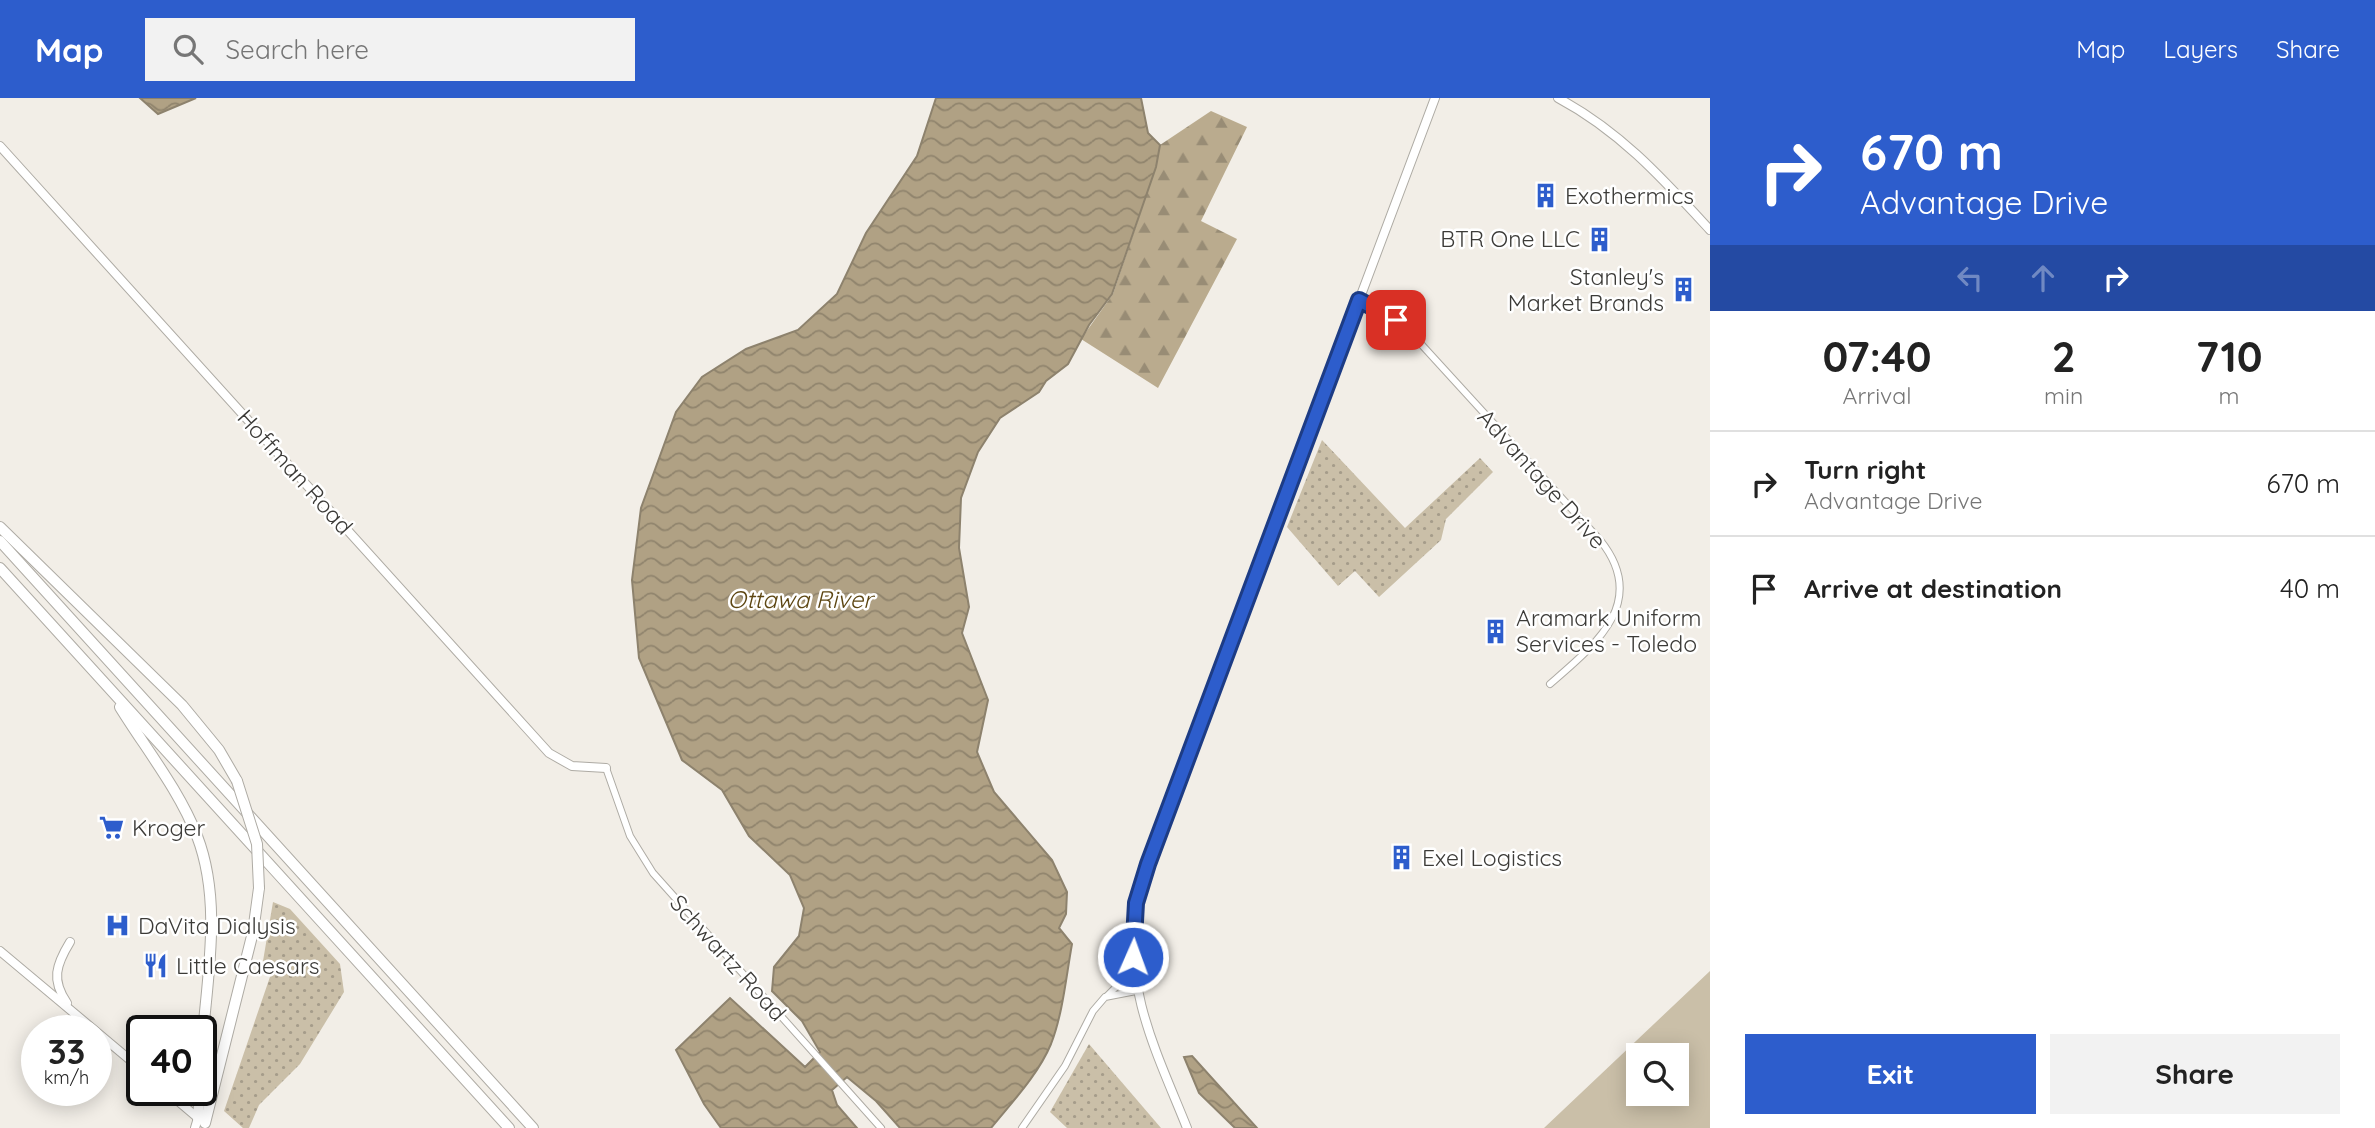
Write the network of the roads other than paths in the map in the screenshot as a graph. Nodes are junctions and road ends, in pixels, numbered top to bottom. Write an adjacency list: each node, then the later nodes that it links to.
1 (1435, 98): 5 (street)
2 (1558, 98): 4 (street)
3 (0, 146): 11 (street, Hoffman Road)
4 (1710, 230)
5 (1359, 300): 10 (street, Advantage Drive); 14 (street)
6 (0, 527): 21 (highway, bridge)
7 (0, 541): 23 (highway)
8 (0, 568): 9 (highway)
9 (105, 684): 18 (highway); 22 (highway)
10 (1550, 684)
11 (606, 768): 24 (street, Schwartz Road)
12 (70, 942): 17 (street)
13 (0, 951): 17 (street)
14 (1133, 957): 15 (street); 16 (street)
15 (1136, 991): 16 (street); 26 (street)
16 (1105, 998): 25 (street)
17 (73, 1011): 19 (street)
18 (204, 1015)
19 (126, 1056)
20 (181, 1106): 21 (street)
21 (199, 1123)
22 (509, 1128)
23 (533, 1128)
24 (881, 1128)
25 (1022, 1128)
26 (1188, 1128)

